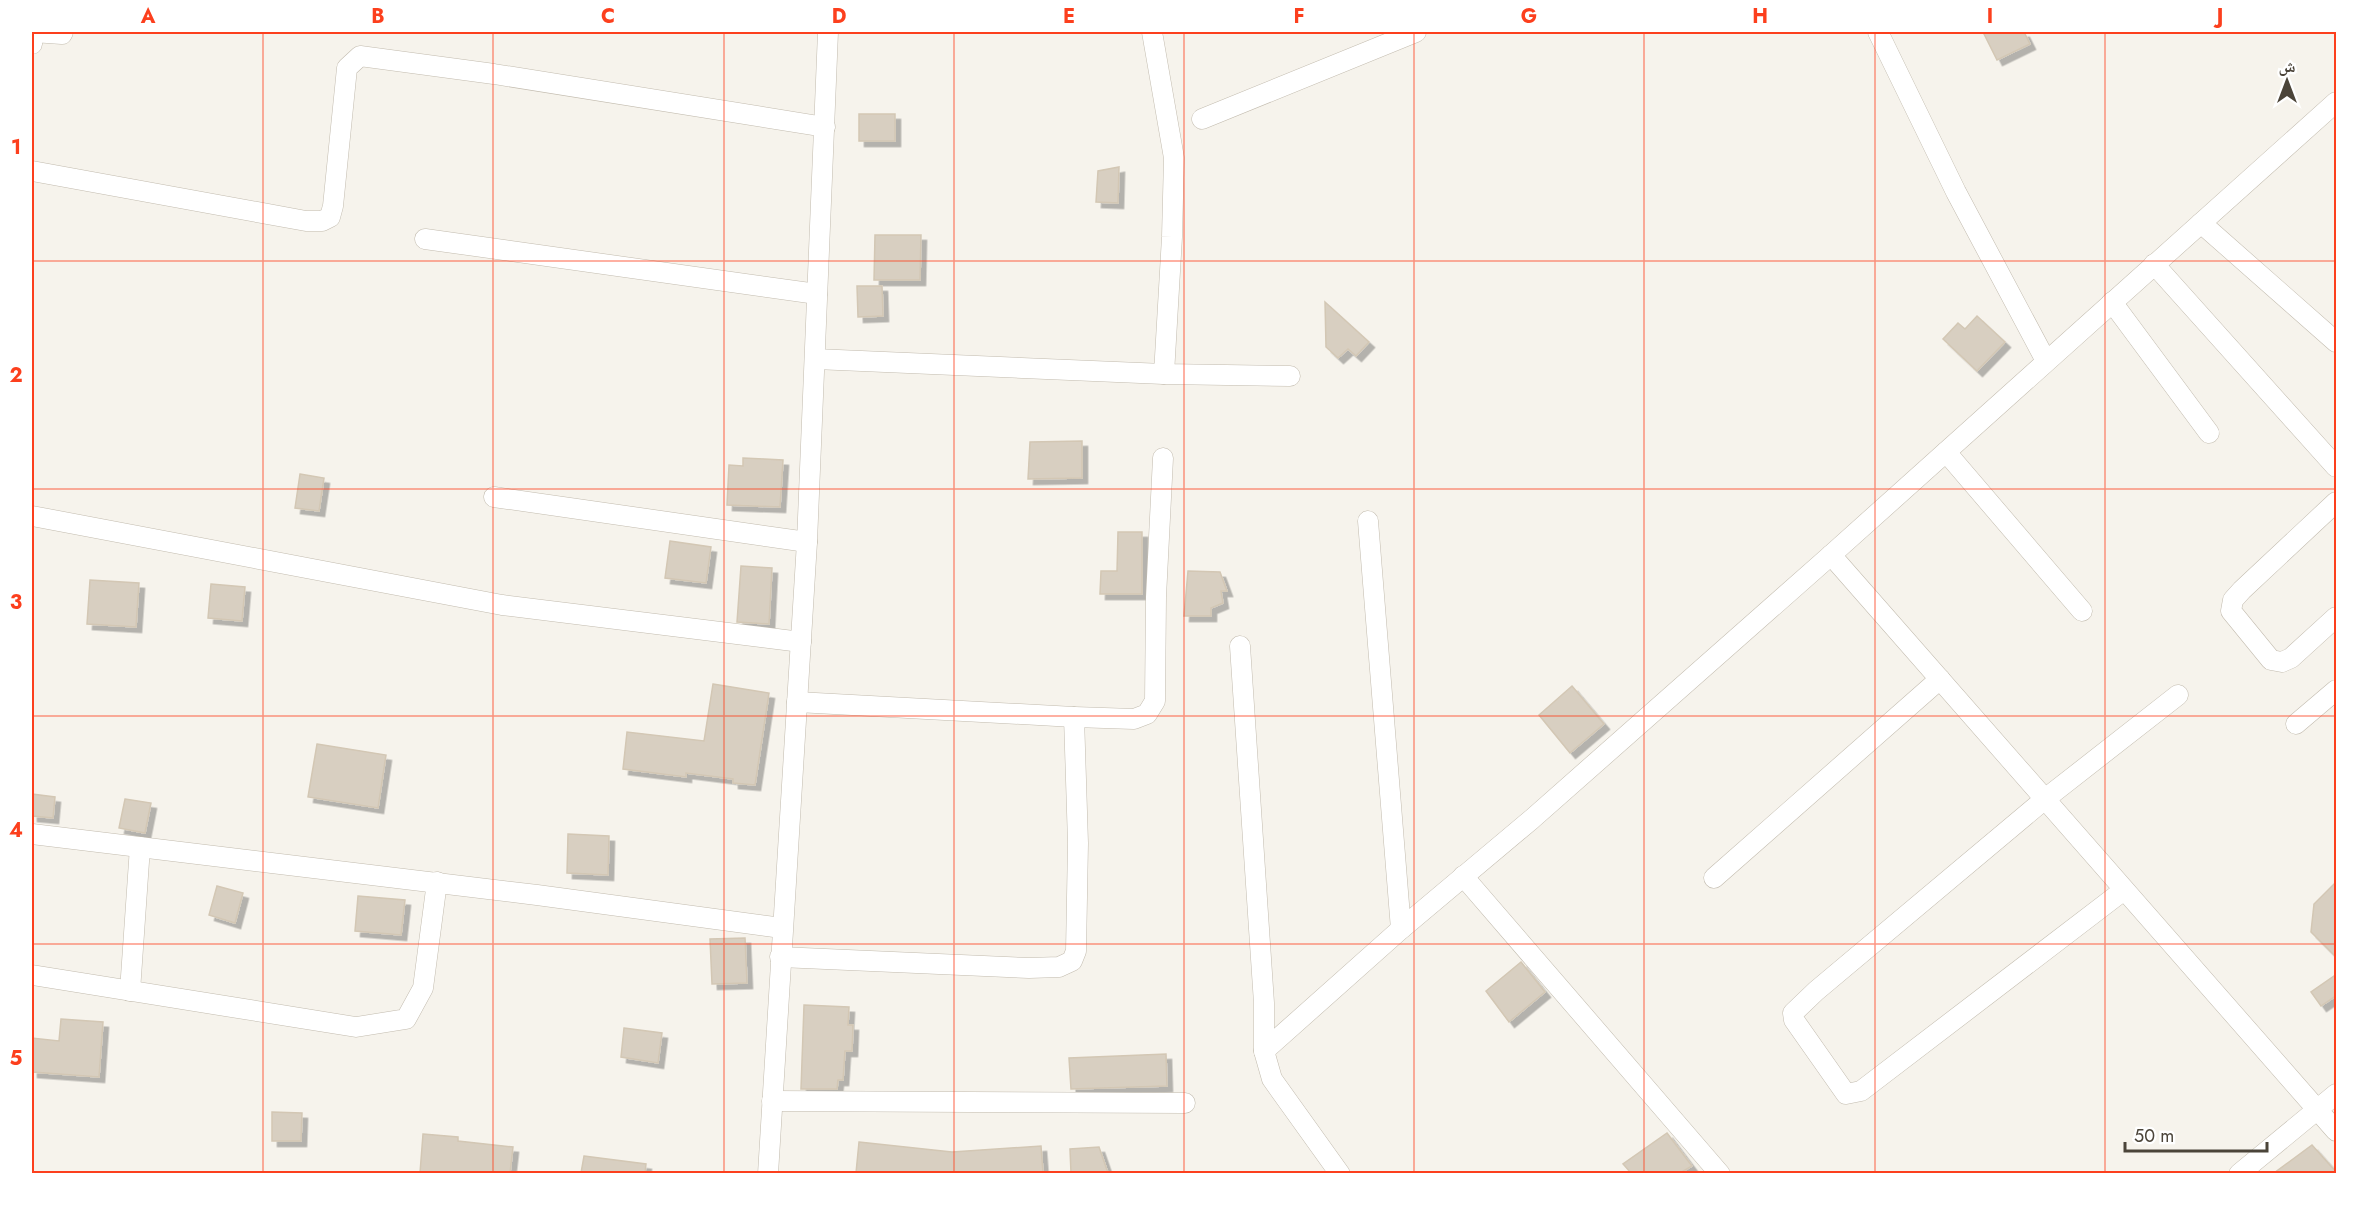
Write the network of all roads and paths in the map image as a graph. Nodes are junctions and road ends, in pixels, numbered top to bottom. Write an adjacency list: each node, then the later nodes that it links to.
1 (63, 32): 6 (street)
2 (828, 32): 9 (street)
3 (1152, 32): 19 (street)
4 (1416, 32): 8 (street)
5 (1878, 32): 18 (street)
6 (32, 44)
7 (2337, 102): 11 (street)
8 (1202, 119)
9 (825, 127): 10 (street); 14 (street)
10 (32, 171)
11 (2201, 223): 13 (street); 16 (street)
12 (425, 239): 14 (street)
13 (2154, 264): 15 (street); 24 (street)
14 (817, 294): 17 (street)
15 (2112, 302): 18 (street); 21 (street)
16 (2334, 336)
17 (815, 359): 19 (street); 29 (street)
18 (2046, 361): 22 (street)
19 (1164, 374): 20 (street)
20 (1290, 376)
21 (2209, 433)
22 (1946, 452): 30 (street); 31 (street)
23 (1163, 458): 39 (street)
24 (2337, 467)
25 (494, 497): 29 (street)
26 (2337, 502): 32 (street)
27 (32, 516): 33 (street)
28 (1368, 521): 49 (street)
29 (807, 542): 33 (street)
30 (1831, 555): 35 (street); 44 (street)
31 (2082, 610)
32 (2337, 617)
33 (801, 642): 38 (street)
34 (1240, 646): 53 (street)
35 (1940, 679): 41 (street); 45 (street)
36 (2337, 690): 40 (street)
37 (2178, 695): 41 (street)
38 (797, 702): 39 (street); 48 (street)
39 (1074, 717): 50 (street)
40 (2296, 724)
41 (2045, 799): 47 (street); 47 (street)
42 (32, 834): 43 (street)
43 (140, 847): 46 (street); 52 (street)
44 (1463, 876): 49 (street); 61 (street)
45 (1714, 878)
46 (437, 882): 48 (street); 52 (street)
47 (2124, 890): 57 (street)
48 (782, 928): 50 (street)
49 (1401, 929): 53 (street)
50 (780, 957): 55 (street)
51 (32, 975): 52 (street)
52 (130, 991)
53 (1264, 1051): 60 (street)
54 (2337, 1094): 57 (street)
55 (772, 1101): 56 (street); 59 (street)
56 (1185, 1103)
57 (2318, 1110): 58 (street); 62 (street)
58 (2337, 1131)
59 (768, 1173)
60 (1340, 1173)
61 (1720, 1173)
62 (2239, 1173)

